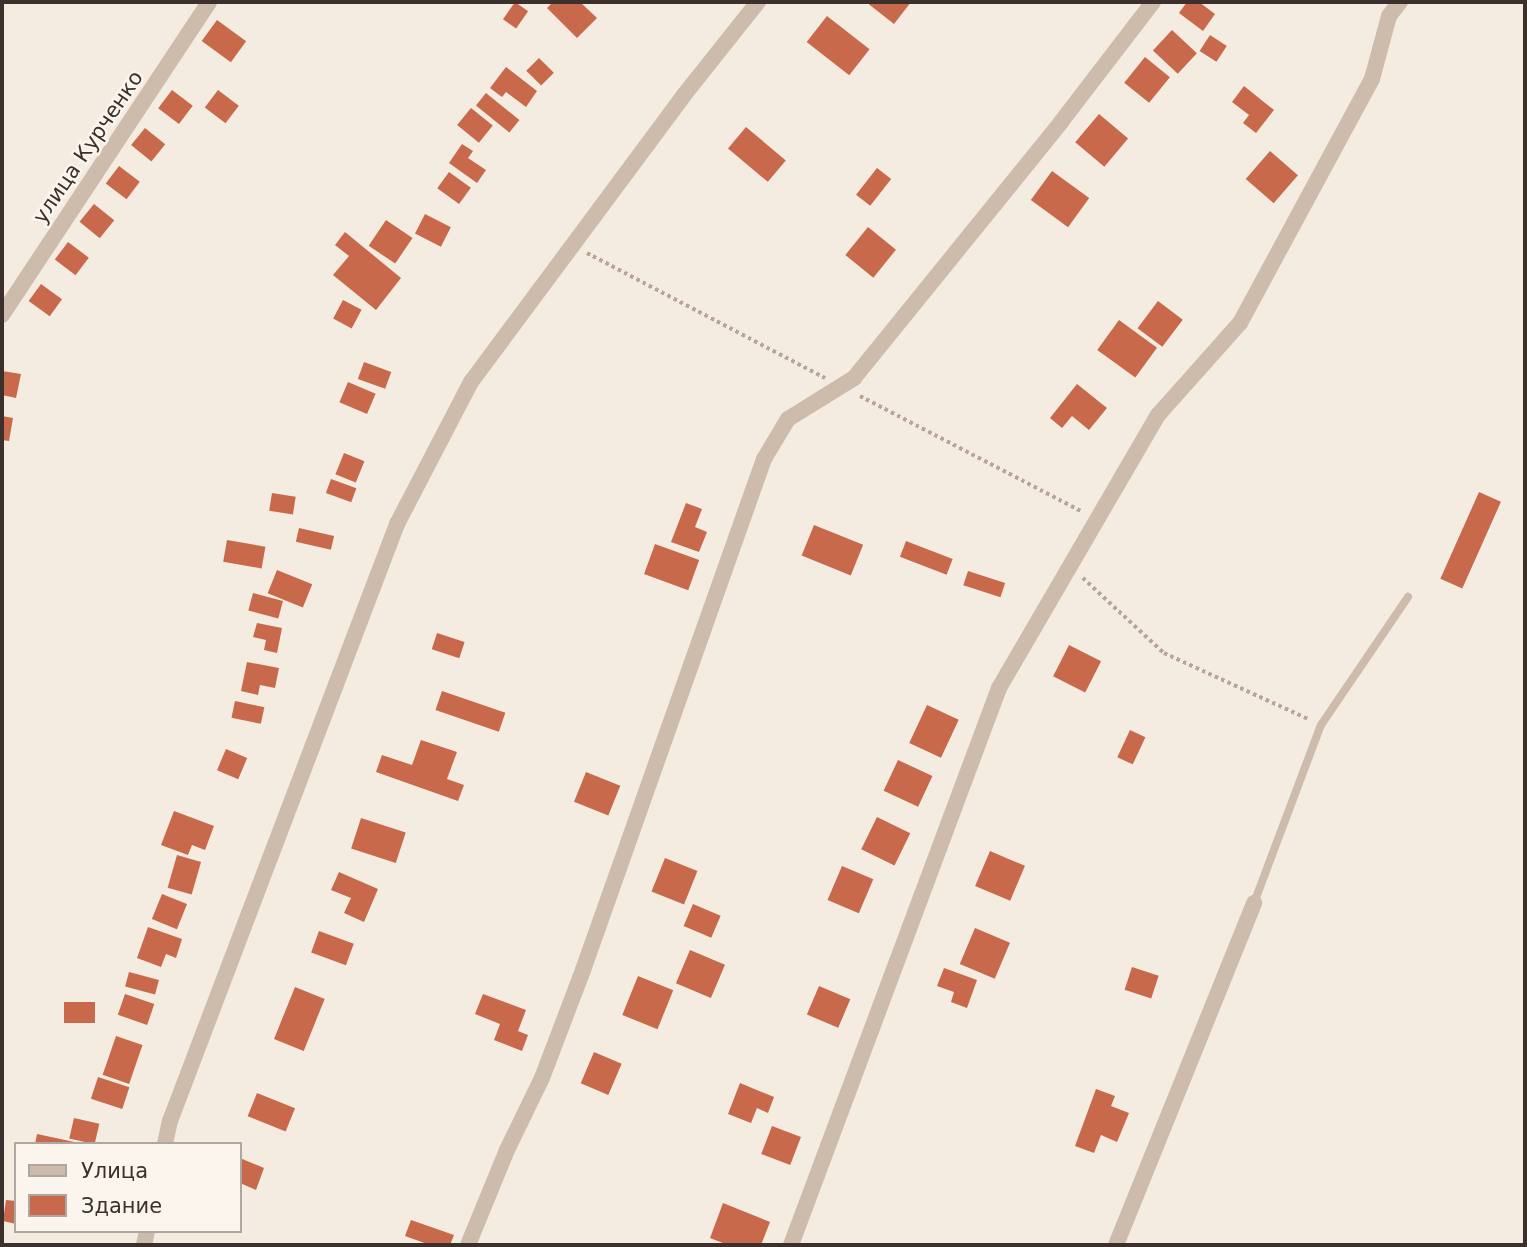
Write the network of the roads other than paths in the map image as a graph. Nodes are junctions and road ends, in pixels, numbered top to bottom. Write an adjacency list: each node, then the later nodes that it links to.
1 (209, 2): 5 (street, улица Курченко)
2 (758, 2): 8 (street)
3 (1153, 2): 9 (street)
4 (1400, 2): 10 (street)
5 (2, 315)
6 (1408, 597): 7 (lane)
7 (1254, 903): 11 (street)
8 (165, 1142)
9 (468, 1245)
10 (791, 1245)
11 (1116, 1245)

